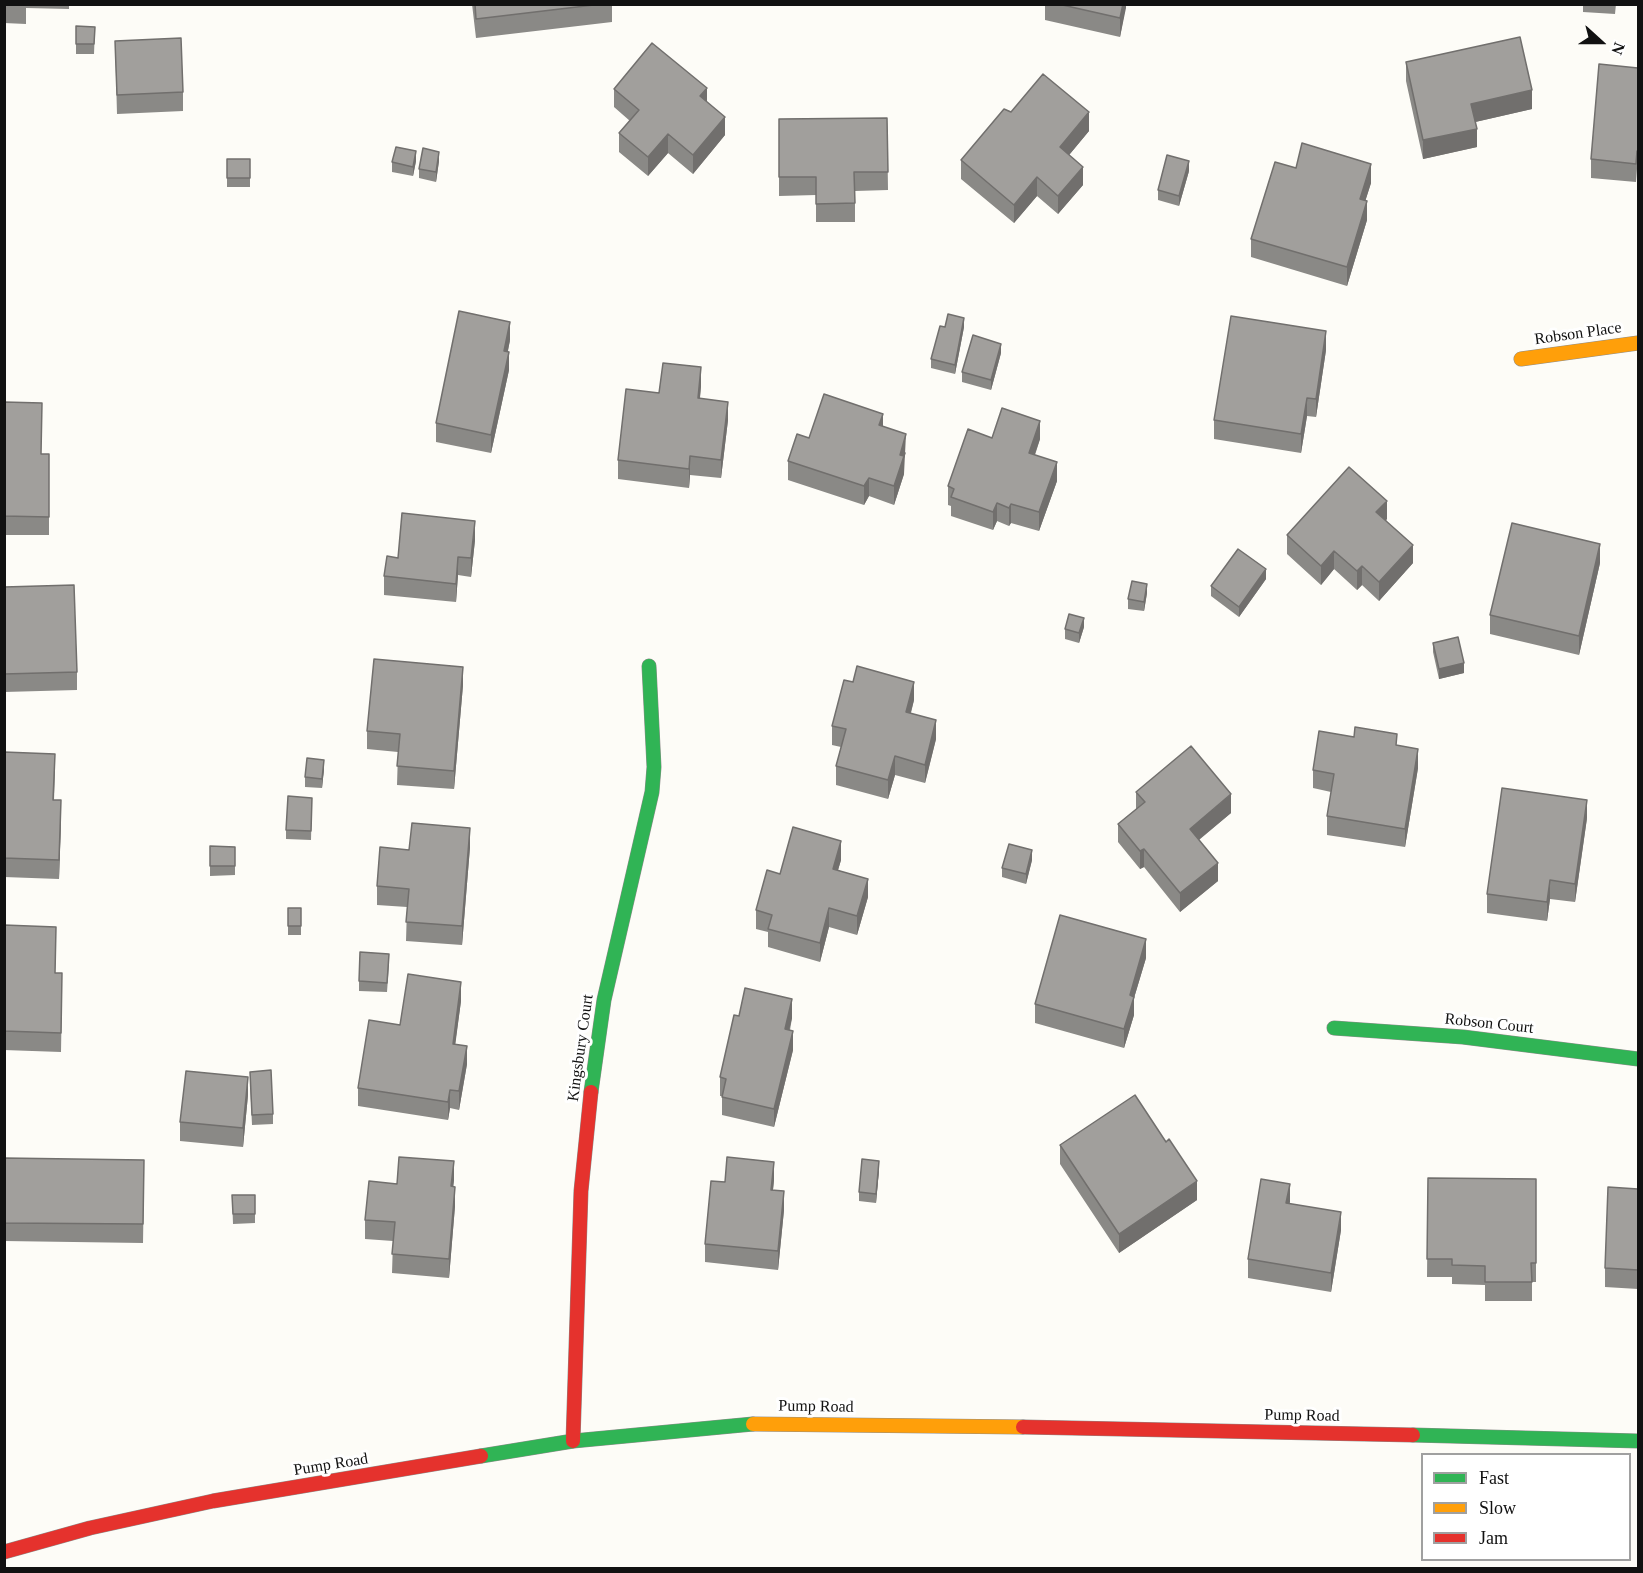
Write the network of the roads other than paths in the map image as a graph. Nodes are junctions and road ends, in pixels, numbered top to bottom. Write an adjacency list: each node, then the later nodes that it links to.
1 (1638, 343): 2 (main road, Robson Place)
2 (1521, 359)
3 (650, 666): 6 (main road, Kingsbury Court)
4 (1334, 1028): 5 (main road, Robson Court)
5 (1638, 1059)
6 (573, 1441): 7 (main road, Pump Road); 8 (main road, Pump Road)
7 (1638, 1441)
8 (4, 1552)

